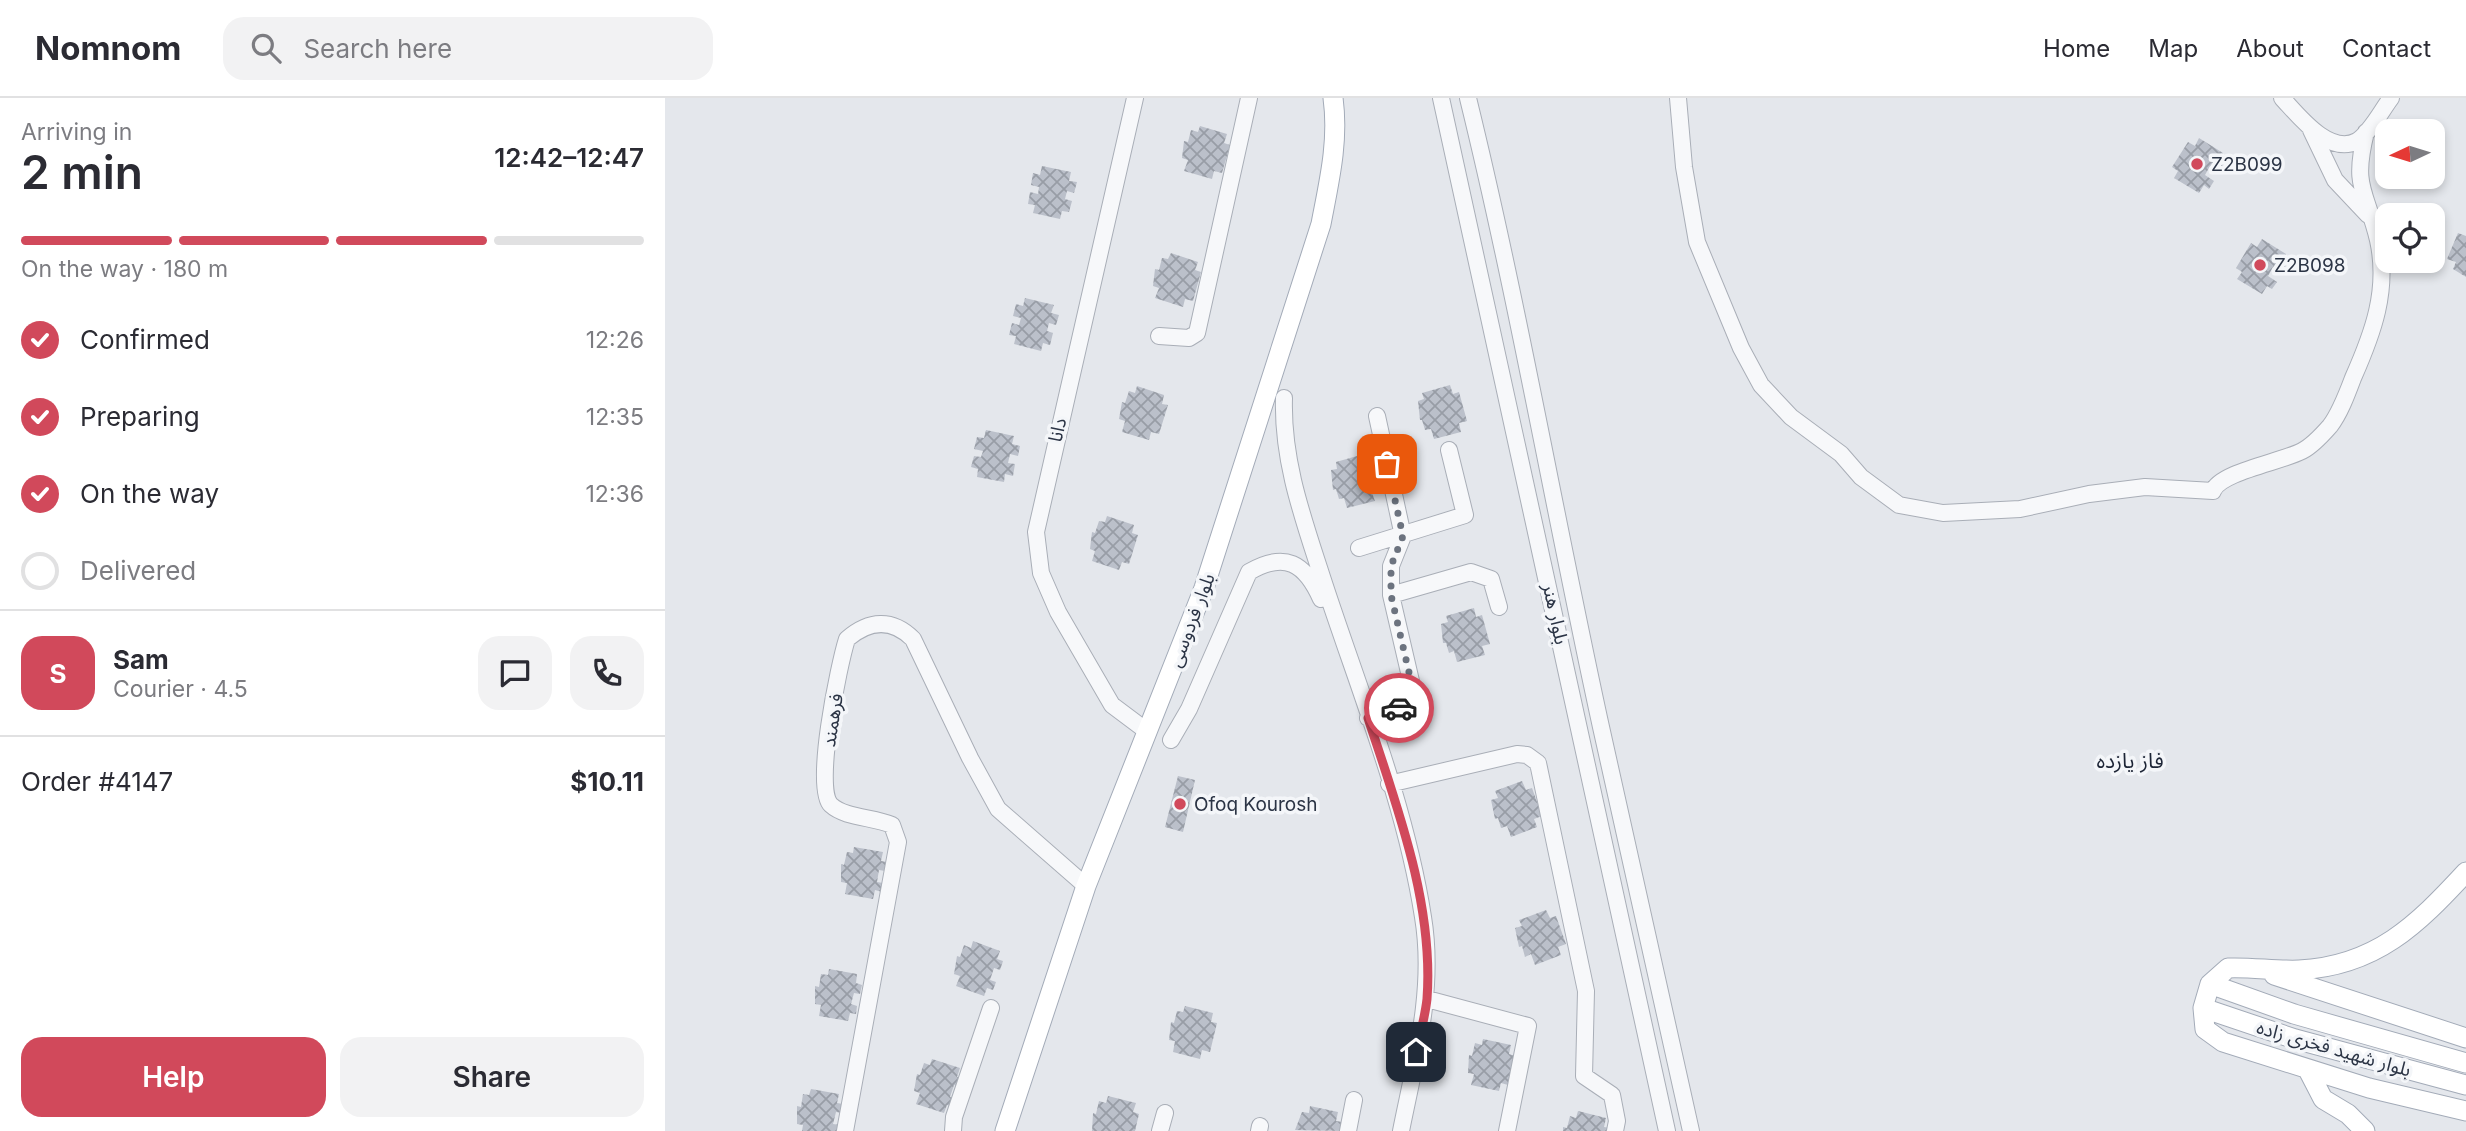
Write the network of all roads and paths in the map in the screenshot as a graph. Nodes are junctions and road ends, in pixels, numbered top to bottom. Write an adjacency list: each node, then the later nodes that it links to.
1 (1135, 98): 22 (street, دانا)
2 (1249, 98): 12 (street)
3 (1333, 98): 22 (main road, بلوار فردوسی)
4 (1441, 98): 47 (street, بلوار هنر)
5 (1468, 98): 48 (street, بلوار هنر)
6 (1678, 98): 11 (street)
7 (2281, 98): 9 (street)
8 (2391, 98): 10 (street)
9 (2310, 127): 10 (street); 11 (street)
10 (2366, 132): 11 (street)
11 (2369, 217)
12 (1159, 336)
13 (1285, 398): 20 (street)
14 (1377, 416): 16 (street)
15 (1449, 450): 16 (street)
16 (1403, 536): 17 (street); 18 (street)
17 (1359, 548)
18 (1391, 595): 19 (street); 21 (street)
19 (1499, 607)
20 (1351, 668): 21 (street); 23 (street)
21 (1368, 718): 24 (street)
22 (1148, 732): 26 (main road, بلوار فردوسی)
23 (1171, 740)
24 (1389, 784): 29 (street); 46 (street)
25 (2466, 872): 27 (main road)
26 (1086, 887): 39 (street, فرهمند); 41 (main road, بلوار فردوسی)
27 (2252, 967): 28 (main road); 32 (main road)
28 (2210, 984): 31 (main road); 33 (main road)
29 (1427, 999): 44 (street); 45 (street)
30 (991, 1008): 40 (street)
31 (2203, 1008): 34 (main road); 35 (main road, بلوار شهید فخری زاده)
32 (2466, 1038)
33 (2466, 1063)
34 (2308, 1070): 37 (main road); 49 (main road)
35 (2466, 1085)
36 (1354, 1100): 43 (street)
37 (2466, 1111)
38 (1165, 1113): 42 (street)
39 (845, 1131)
40 (953, 1131)
41 (1005, 1131)
42 (1160, 1131)
43 (1349, 1131)
44 (1401, 1131)
45 (1507, 1131)
46 (1615, 1131)
47 (1667, 1131)
48 (1691, 1131)
49 (2365, 1131)

